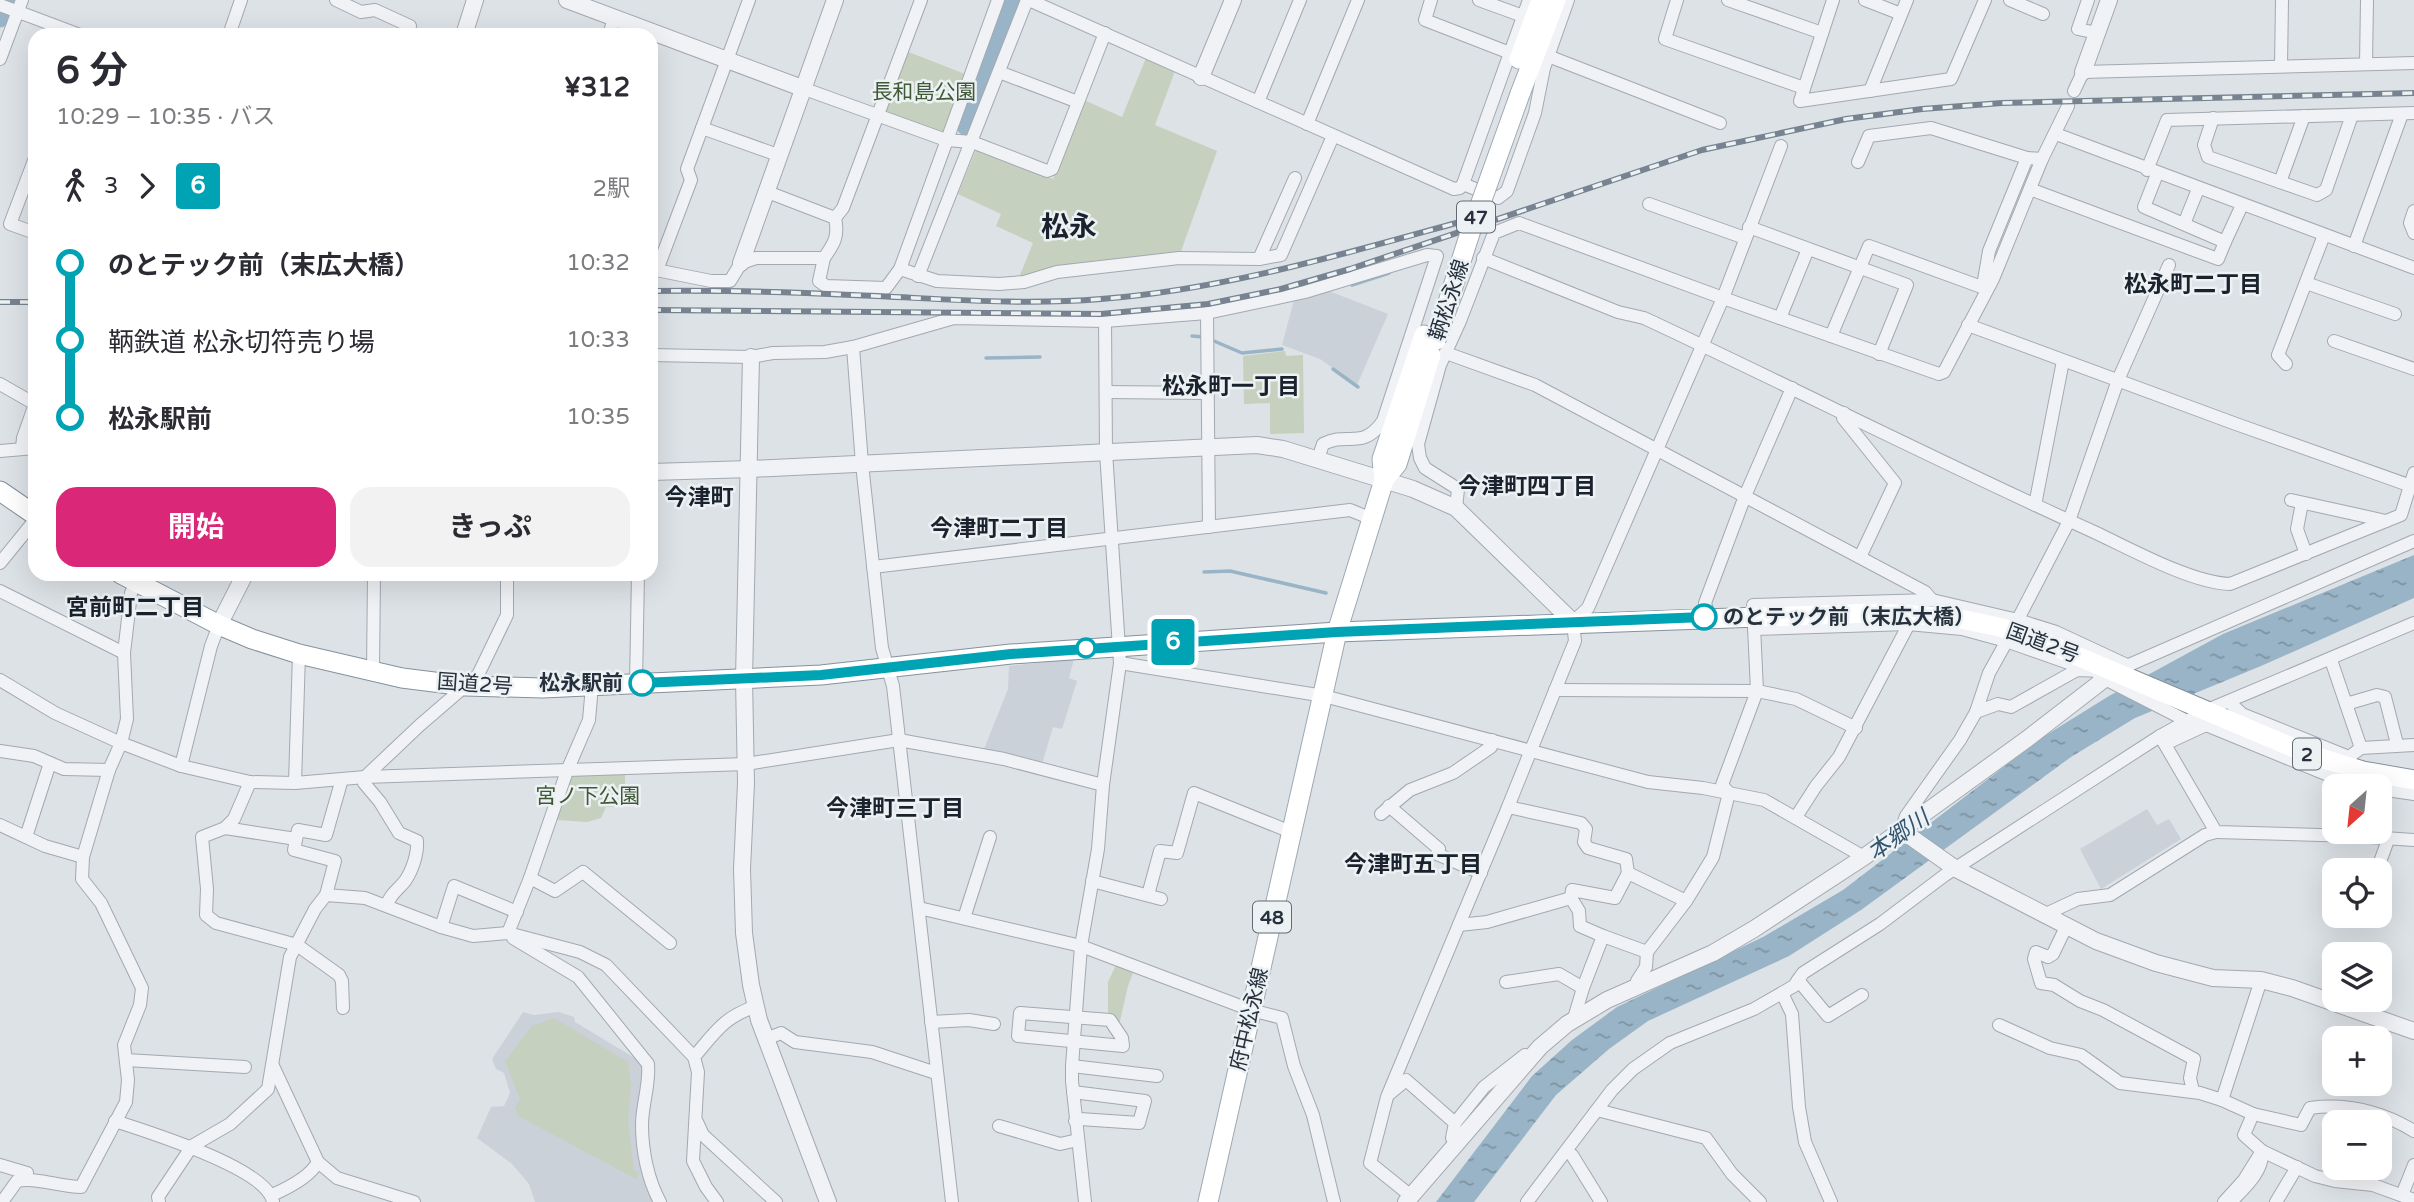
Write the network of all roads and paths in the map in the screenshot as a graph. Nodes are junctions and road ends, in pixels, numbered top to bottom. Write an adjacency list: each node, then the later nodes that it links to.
1 (241, 0): 38 (street)
2 (336, 0): 36 (street)
3 (475, 0): 39 (street)
4 (567, 0): 35 (street)
5 (749, 0): 49 (street)
6 (835, 0): 56 (street)
7 (921, 0): 67 (street)
8 (998, 0): 74 (street)
9 (1028, 0): 42 (street); 53 (street)
10 (1234, 0): 55 (street)
11 (1300, 0): 62 (street)
12 (1358, 0): 70 (street)
13 (1431, 0): 46 (street)
14 (1479, 0): 34 (street)
15 (1529, 0): 34 (street)
16 (1541, 0): 60 (main road, 鞆松永線 / 47)
17 (1556, 0): 60 (main road, 鞆松永線 / 47)
18 (1568, 0): 47 (street)
19 (1677, 0): 57 (street)
20 (1728, 0): 43 (street)
21 (1833, 0): 43 (street)
22 (1865, 0): 32 (street)
23 (1907, 0): 32 (street)
24 (1985, 0): 58 (street)
25 (2010, 0): 33 (street)
26 (2088, 0): 44 (street)
27 (2109, 0): 44 (street)
28 (2283, 0): 52 (street)
29 (2367, 0): 51 (street)
30 (0, 5): 31 (street)
31 (20, 6): 37 (street); 48 (street)
32 (1901, 14): 58 (street)
33 (2043, 14)
34 (1523, 16): 46 (street)
35 (614, 18): 40 (street); 41 (street)
36 (410, 26)
37 (65, 28)
38 (231, 28)
39 (466, 28)
40 (610, 28)
41 (637, 28)
42 (1105, 33): 55 (street); 61 (street)
43 (1822, 33): 57 (street)
44 (2097, 33): 54 (street)
45 (658, 36): 49 (street)
46 (1510, 52): 85 (street)
47 (1548, 56): 69 (street); 85 (street)
48 (0, 59)
49 (727, 60): 56 (street); 71 (street)
50 (2414, 63): 51 (street)
51 (2366, 64): 52 (street)
52 (2281, 66): 54 (street)
53 (999, 72): 61 (street); 75 (street)
54 (2083, 72): 59 (street)
55 (1201, 77): 62 (street)
56 (802, 88): 67 (street); 77 (street)
57 (1804, 88): 58 (street)
58 (1870, 91)
59 (2074, 91)
60 (1514, 92): 124 (main road, 鞆松永線 / 47, bridge)
61 (1078, 102): 75 (street)
62 (1258, 102): 70 (street)
63 (2068, 106): 72 (street)
64 (2408, 113): 66 (street); 99 (street)
65 (2304, 116): 66 (street); 68 (street); 84 (street)
66 (2352, 116): 84 (street)
67 (878, 117): 74 (street); 92 (street)
68 (2213, 118): 81 (street); 84 (street)
69 (1720, 123)
70 (1307, 124): 73 (street)
71 (702, 128): 77 (street); 104 (street)
72 (2056, 134): 79 (street); 81 (street)
73 (1333, 136): 85 (street); 105 (street)
74 (946, 140): 75 (street); 108 (street)
75 (972, 142): 113 (street)
76 (1781, 146): 95 (street)
77 (778, 155): 88 (street)
78 (2028, 158): 79 (street); 80 (street); 115 (street)
79 (2042, 159): 86 (street)
80 (1858, 162)
81 (2152, 172): 87 (street); 93 (street)
82 (28, 176): 94 (street)
83 (1295, 178): 105 (street)
84 (2280, 182)
85 (1463, 184)
86 (2030, 189): 98 (street); 115 (street)
87 (2198, 189): 90 (street); 93 (street)
88 (765, 191): 92 (street); 106 (street)
89 (1649, 204): 95 (street)
90 (2242, 205): 97 (street); 98 (street)
91 (2414, 211): 96 (street)
92 (835, 218): 102 (street)
93 (2184, 224): 98 (street)
94 (28, 230)
95 (1747, 232): 100 (street); 116 (street)
96 (2414, 233)
97 (2324, 235): 99 (street); 114 (street)
98 (2225, 242)
99 (2354, 246): 109 (street)
100 (1808, 249): 110 (street); 119 (street)
101 (1437, 256): 112 (street); 117 (street); 147 (street)
102 (824, 258): 106 (street); 108 (street)
103 (1483, 258): 112 (street); 116 (street, 47); 125 (street)
104 (658, 259)
105 (1259, 259): 113 (street)
106 (741, 263): 111 (street)
107 (2169, 265): 133 (street)
108 (900, 268): 113 (street)
109 (2414, 268)
110 (1860, 269): 115 (street); 122 (street); 127 (street)
111 (658, 270)
112 (1478, 272): 124 (street)
113 (918, 276)
114 (2306, 283): 118 (street); 131 (street)
115 (1985, 288): 121 (street)
116 (1723, 298): 119 (street); 125 (street)
117 (1207, 313): 120 (street); 137 (street)
118 (2395, 314)
119 (1780, 318): 122 (street)
120 (1105, 321): 126 (street); 136 (street)
121 (1968, 324): 127 (street); 130 (street)
122 (1831, 337): 127 (street)
123 (2334, 341): 132 (street)
124 (1436, 343): 144 (street); 152 (main road, 鞆松永線 / 47); 157 (street)
125 (1704, 346): 135 (street); 144 (street)
126 (853, 347): 129 (street); 148 (street)
127 (1879, 354)
128 (658, 355): 129 (street)
129 (751, 357): 149 (street)
130 (2063, 361): 133 (street); 156 (street)
131 (2286, 364)
132 (2414, 369)
133 (2118, 380): 153 (street); 160 (street)
134 (0, 384): 138 (street)
135 (1792, 388): 139 (street); 155 (street)
136 (1106, 392): 137 (street); 146 (street)
137 (1207, 393): 142 (street)
138 (28, 400)
139 (1844, 413): 156 (street); 167 (street)
140 (28, 424): 141 (street)
141 (28, 446)
142 (1208, 447): 146 (street); 147 (street); 163 (street)
143 (28, 448): 145 (street)
144 (1657, 449): 155 (street); 180 (street)
145 (0, 451)
146 (1106, 452): 148 (street); 164 (street)
147 (1318, 459): 152 (street)
148 (862, 464): 149 (street); 169 (street)
149 (750, 469): 150 (street); 196 (street)
150 (658, 472)
151 (2414, 472): 153 (street)
152 (1384, 480): 157 (street); 159 (main road, 鞆松永線 / 47)
153 (2411, 487): 161 (street)
154 (0, 491): 158 (main road)
155 (1745, 496): 167 (street); 178 (street)
156 (2035, 505): 160 (street)
157 (1457, 508): 180 (street)
158 (28, 513)
159 (1372, 519): 163 (street); 185 (main road, 鞆松永線 / 47)
160 (2069, 521): 166 (street); 179 (street)
161 (2387, 521): 166 (street); 166 (street)
162 (28, 527): 168 (street)
163 (1209, 527): 164 (street)
164 (1111, 540): 169 (street); 190 (street)
165 (2414, 541): 195 (street)
166 (2306, 554)
167 (1860, 557): 177 (street)
168 (0, 563)
169 (873, 567): 193 (street)
170 (129, 581): 188 (street)
171 (134, 581): 184 (main road, 国道2号 / 2)
172 (241, 581): 184 (street)
173 (374, 581): 194 (street)
174 (507, 581): 199 (street)
175 (638, 581): 198 (street)
176 (0, 592): 188 (street)
177 (1924, 599): 179 (street); 181 (street)
178 (1709, 617): 180 (main road, 国道2号 / 2); 181 (main road, 国道2号 / 2)
179 (2017, 621): 195 (street)
180 (1573, 622): 185 (main road, 国道2号 / 2); 201 (street)
181 (1754, 622): 182 (street); 195 (main road, 国道2号 / 2); 202 (street)
182 (1910, 622): 186 (street); 209 (street)
183 (2414, 623): 191 (street)
184 (219, 625): 189 (main road, 国道2号 / 2); 221 (street)
185 (1337, 632): 187 (main road, 国道2号 / 2); 203 (main road, 府中松永線 / 48)
186 (2008, 639): 195 (street); 206 (street)
187 (1146, 643): 190 (main road, 国道2号 / 2); 192 (street)
188 (124, 653): 213 (street)
189 (299, 654): 194 (main road, 国道2号 / 2); 229 (street)
190 (1120, 654): 192 (street); 193 (main road, 国道2号 / 2); 230 (street)
191 (2330, 660): 204 (street); 205 (street)
192 (1143, 666): 203 (street)
193 (887, 667): 196 (main road, 国道2号 / 2); 210 (street)
194 (373, 672): 199 (main road, 国道2号 / 2)
195 (2113, 673): 206 (street); 207 (main road, 国道2号 / 2); 208 (street); 236 (street)
196 (744, 678): 198 (main road, 国道2号 / 2); 220 (street)
197 (0, 680): 213 (street)
198 (636, 683): 200 (main road, 国道2号 / 2)
199 (466, 686): 200 (main road, 国道2号 / 2); 225 (street)
200 (592, 686): 223 (street)
201 (1555, 690): 202 (street); 217 (street)
202 (1757, 691): 209 (street); 232 (street)
203 (1324, 696): 211 (street); 239 (main road, 府中松永線 / 48)
204 (2229, 702): 207 (street); 216 (street)
205 (2346, 704): 214 (street); 216 (street)
206 (1976, 712): 236 (street)
207 (2206, 718): 208 (street); 212 (street); 224 (street); 227 (main road, 国道2号 / 2)
208 (2187, 721): 212 (street)
209 (1856, 728): 235 (street)
210 (899, 740): 220 (street); 230 (street); 260 (street)
211 (1493, 740): 217 (street); 250 (street)
212 (2163, 740): 240 (street); 249 (street)
213 (121, 743): 221 (street); 222 (street)
214 (2396, 744): 215 (street); 216 (street)
215 (2414, 745)
216 (2361, 748)
217 (1530, 750): 232 (street); 234 (street)
218 (0, 751): 219 (street)
219 (50, 763): 222 (street); 243 (street)
220 (746, 764): 223 (street); 281 (street)
221 (181, 766): 228 (street)
222 (110, 770): 248 (street)
223 (568, 771): 225 (street); 252 (street)
224 (2327, 774)
225 (365, 777): 226 (street); 259 (street)
226 (342, 779): 229 (street); 244 (street)
227 (2414, 780)
228 (250, 782): 229 (street); 238 (street)
229 (295, 783)
230 (1103, 785): 253 (street)
231 (2392, 791): 233 (street)
232 (1729, 793): 235 (street); 258 (street)
233 (2414, 794)
234 (1508, 807): 250 (street); 251 (street)
235 (1796, 817): 247 (street)
236 (1907, 822): 247 (street); 249 (street)
237 (0, 825): 243 (street)
238 (225, 828): 244 (street); 271 (street)
239 (1291, 832): 255 (street); 283 (main road, 府中松永線 / 48)
240 (2216, 832): 241 (street); 262 (street)
241 (2322, 835)
242 (990, 836): 263 (street)
243 (26, 837): 248 (street)
244 (296, 839): 254 (street)
245 (2392, 840): 246 (street)
246 (2414, 840)
247 (1864, 857): 277 (street)
248 (83, 858): 294 (street)
249 (1952, 866): 262 (street); 274 (street)
250 (1481, 873): 264 (street)
251 (1628, 873): 256 (street); 258 (street)
252 (530, 878): 261 (street); 270 (street)
253 (1092, 881): 255 (street); 272 (street)
254 (326, 895): 259 (street); 271 (street)
255 (1148, 895): 257 (street)
256 (1571, 898): 264 (street); 268 (street)
257 (1161, 899)
258 (1686, 901): 273 (street)
259 (387, 905): 265 (street)
260 (919, 908): 263 (street); 286 (street)
261 (517, 912): 265 (street); 267 (street)
262 (2046, 916): 266 (street)
263 (964, 918): 272 (street)
264 (1459, 925): 302 (street)
265 (441, 927): 267 (street)
266 (2066, 928): 275 (street); 300 (street)
267 (508, 933): 269 (street)
268 (1603, 936): 273 (street); 278 (street)
269 (529, 943): 293 (street); 329 (street)
270 (670, 943)
271 (297, 945): 282 (street); 295 (street)
272 (1081, 946): 283 (street); 284 (street)
273 (1647, 952): 277 (street)
274 (1798, 980): 279 (street); 280 (street)
275 (2261, 980): 289 (street); 303 (street)
276 (1506, 982): 278 (street)
277 (1638, 986): 285 (street)
278 (1583, 988): 285 (street)
279 (1783, 993): 304 (street); 340 (street)
280 (1862, 995)
281 (756, 1006): 290 (street); 293 (street)
282 (343, 1008)
283 (1251, 1010): 335 (main road, 府中松永線 / 48); 336 (street)
284 (1076, 1018): 291 (street); 291 (street); 291 (street)
285 (1577, 1018): 292 (street)
286 (931, 1022): 287 (street); 298 (street)
287 (994, 1024)
288 (1999, 1025): 300 (street)
289 (2414, 1031)
290 (766, 1039): 298 (street); 332 (street)
291 (1075, 1041): 296 (street)
292 (1540, 1047): 309 (street); 313 (street)
293 (694, 1058): 306 (street)
294 (125, 1060): 297 (street); 307 (street)
295 (273, 1066): 314 (street); 317 (street)
296 (1072, 1066): 299 (street); 301 (street)
297 (245, 1067)
298 (936, 1073): 333 (street)
299 (1157, 1076)
300 (2193, 1091): 303 (street)
301 (1073, 1092): 308 (street); 308 (street)
302 (1387, 1097): 309 (street); 326 (street)
303 (2222, 1100): 305 (street)
304 (1597, 1110): 316 (street); 322 (street); 339 (street)
305 (2253, 1114): 311 (street); 315 (street)
306 (696, 1119): 330 (street); 331 (street)
307 (115, 1121): 314 (street); 321 (street)
308 (1075, 1121): 312 (street)
309 (1455, 1123): 313 (street)
310 (999, 1126): 312 (street)
311 (2414, 1131)
312 (1078, 1140): 334 (street)
313 (1457, 1143): 326 (street)
314 (191, 1146): 324 (street); 327 (street)
315 (2262, 1151): 320 (street); 341 (street); 342 (street)
316 (1572, 1155): 322 (street); 338 (street)
317 (318, 1162): 324 (street); 328 (street)
318 (0, 1166): 321 (street)
319 (2414, 1166): 325 (street)
320 (2297, 1167): 325 (street); 343 (street)
321 (27, 1179): 323 (street)
322 (1535, 1190): 337 (street)
323 (2, 1198)
324 (272, 1198)
325 (2408, 1198)
326 (1408, 1199)
327 (159, 1202)
328 (414, 1202)
329 (660, 1202)
330 (717, 1202)
331 (776, 1202)
332 (828, 1202)
333 (952, 1202)
334 (1085, 1202)
335 (1208, 1202)
336 (1334, 1202)
337 (1527, 1202)
338 (1601, 1202)
339 (1760, 1202)
340 (1831, 1202)
341 (2224, 1202)
342 (2231, 1202)
343 (2276, 1202)

